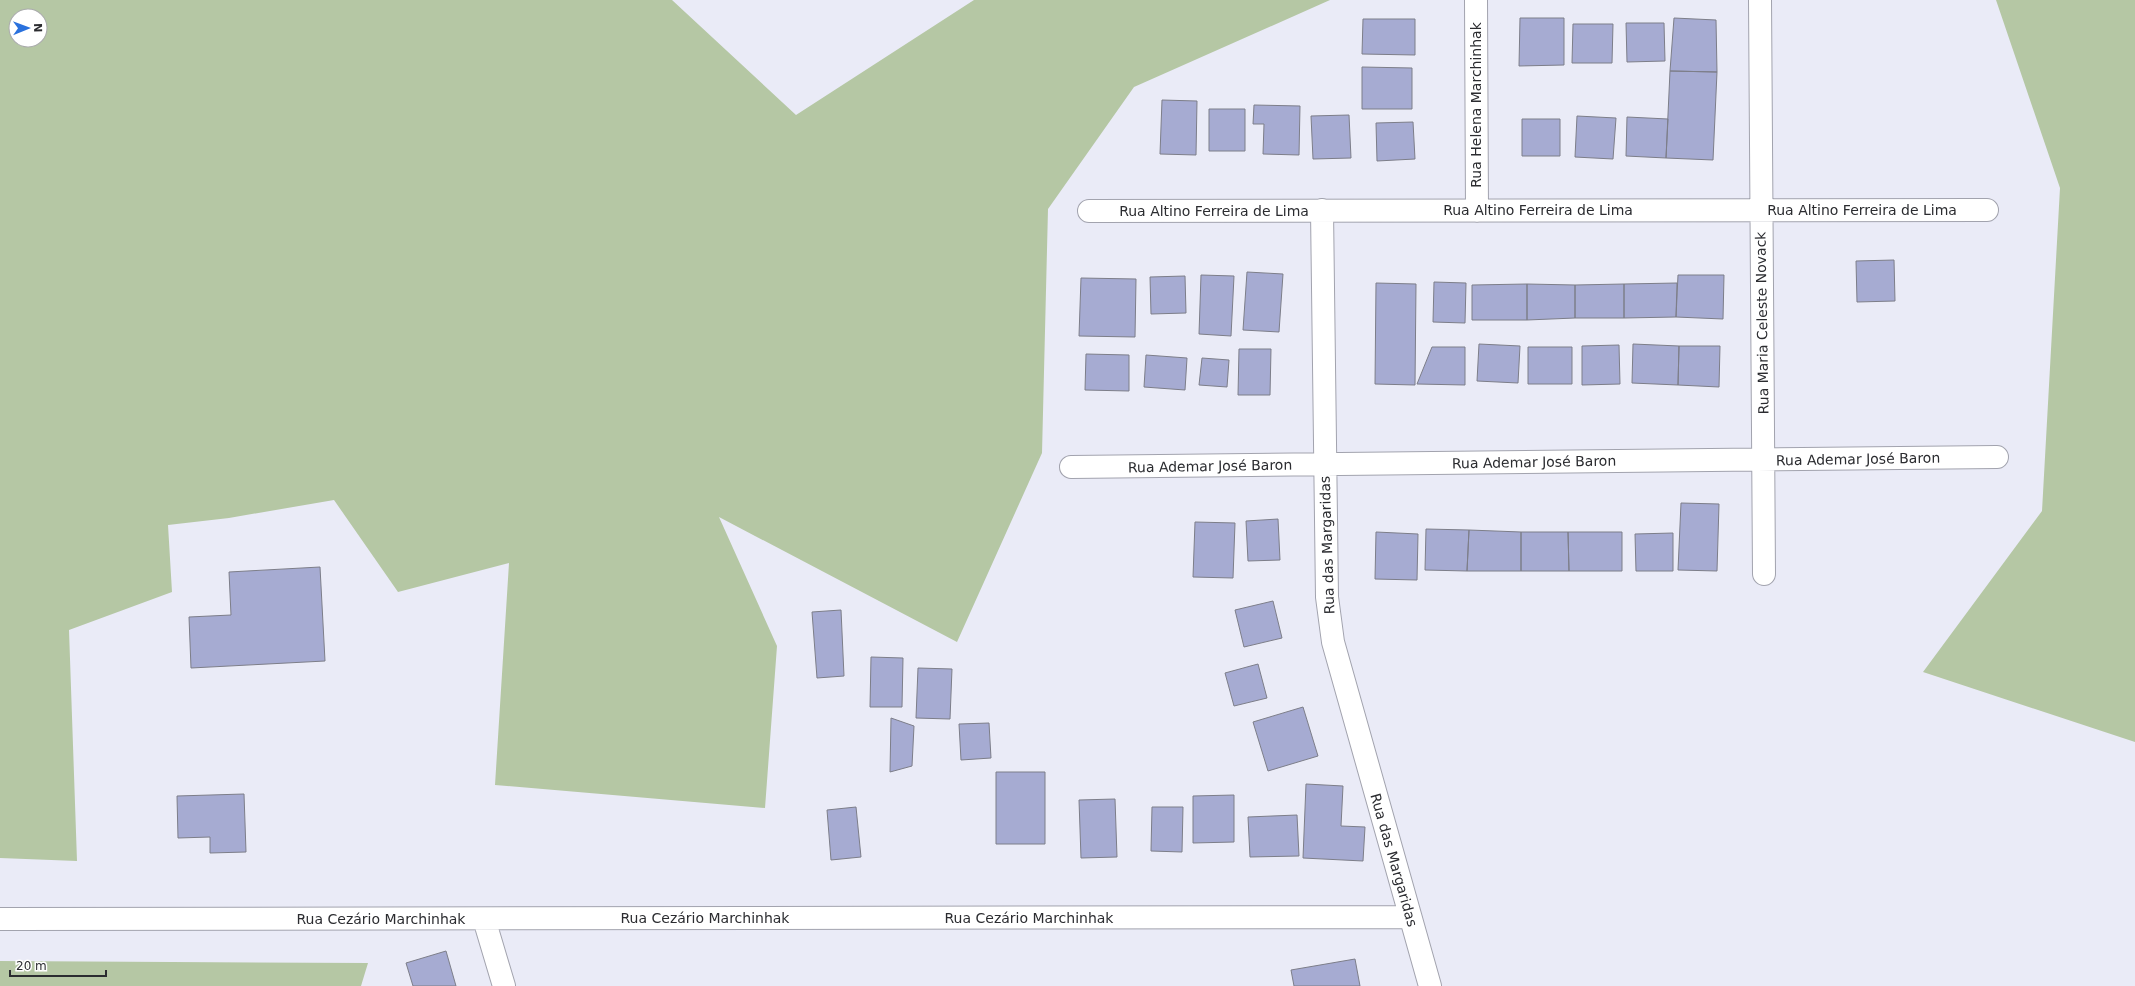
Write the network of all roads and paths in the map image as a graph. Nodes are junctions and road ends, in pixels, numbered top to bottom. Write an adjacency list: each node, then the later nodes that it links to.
1 (1476, 0): 7 (street, Rua Helena Marchinhak)
2 (1760, 0): 4 (street, Rua Maria Celeste Novack)
3 (1322, 210): 6 (street, Rua Altino Ferreira de Lima); 7 (street, Rua Altino Ferreira de Lima); 10 (street, Rua das Margaridas)
4 (1761, 210): 5 (street, Rua Altino Ferreira de Lima); 7 (street, Rua Altino Ferreira de Lima); 9 (street, Rua Maria Celeste Novack)
5 (1987, 210)
6 (1089, 211)
7 (1477, 211)
8 (1997, 457): 9 (street, Rua Ademar José Baron)
9 (1763, 460): 10 (street, Rua Ademar José Baron); 12 (street, Rua Maria Celeste Novack)
10 (1324, 464): 11 (street, Rua Ademar José Baron); 13 (street, Rua das Margaridas)
11 (1071, 467)
12 (1764, 574)
13 (1410, 917): 15 (street, Rua Cezário Marchinhak); 17 (street, Rua das Margaridas)
14 (0, 919): 15 (street, Rua Cezário Marchinhak)
15 (484, 919): 16 (street)
16 (504, 986)
17 (1430, 986)

